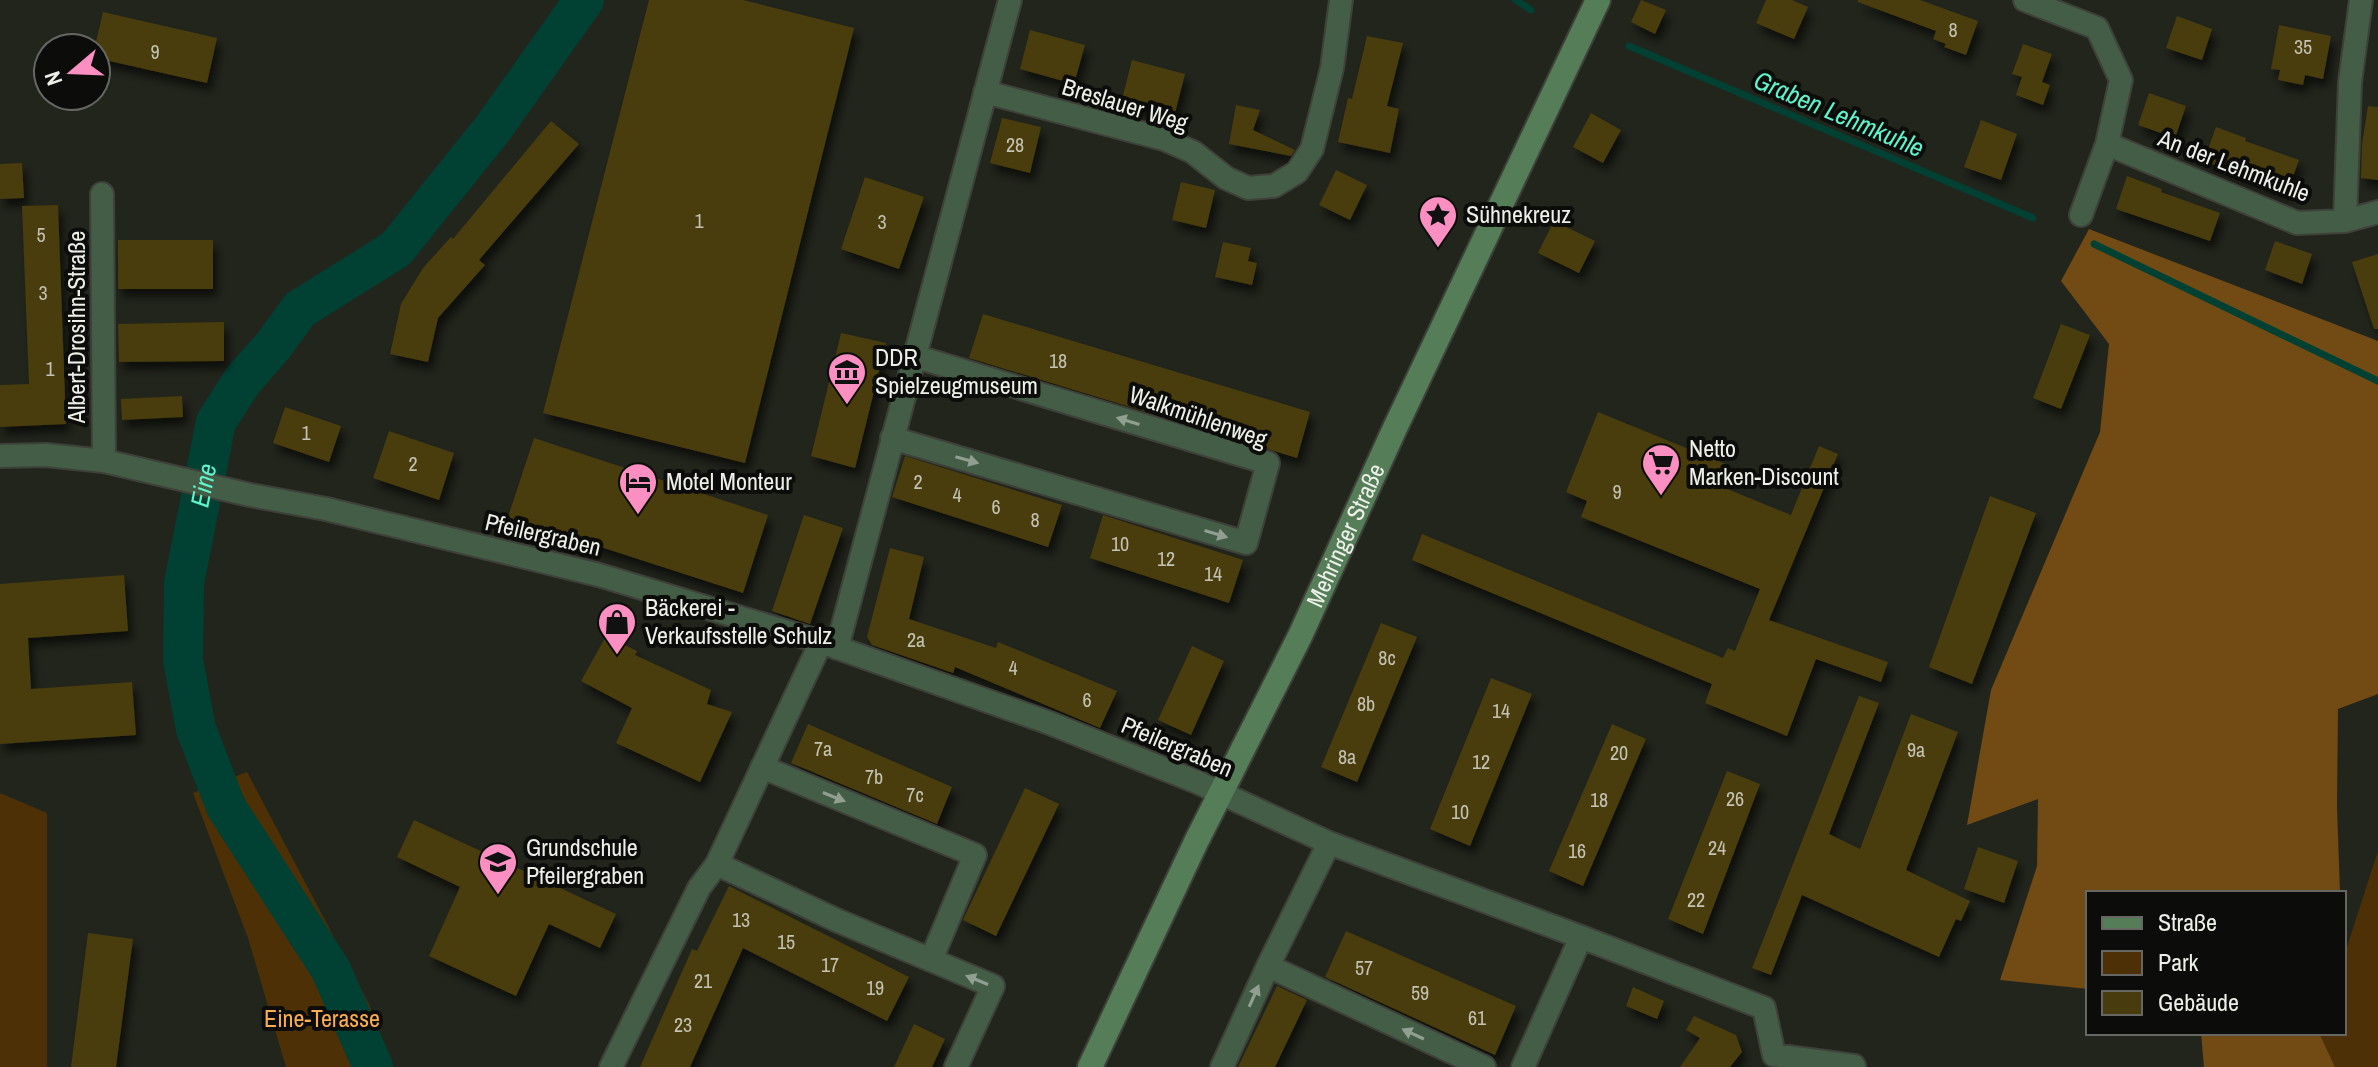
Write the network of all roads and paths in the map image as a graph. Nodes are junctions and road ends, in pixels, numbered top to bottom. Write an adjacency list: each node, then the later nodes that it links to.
1 (1010, 0): 6 (street)
2 (1341, 0): 6 (street, Breslauer Weg)
3 (1598, 0): 18 (main road, Mehringer Straße)
4 (2025, 0): 7 (street)
5 (2361, 0): 11 (street, An der Lehmkuhle)
6 (985, 92): 12 (street)
7 (2107, 144): 10 (street); 11 (street, An der Lehmkuhle)
8 (102, 194): 15 (street, Albert-Drosihn-Straße)
9 (2378, 212): 11 (street, An der Lehmkuhle)
10 (2081, 215)
11 (2345, 221)
12 (914, 356): 13 (street); 13 (street, Walkmühlenweg, one-way to 12)
13 (892, 438): 16 (street)
14 (0, 456): 15 (street, Pfeilergraben)
15 (104, 461): 16 (street, Pfeilergraben)
16 (829, 645): 17 (street); 18 (street, Pfeilergraben)
17 (762, 767): 20 (street); 22 (street, one-way to 22)
18 (1220, 793): 19 (street, Pfeilergraben); 28 (main road, Mehringer Straße)
19 (1329, 843): 21 (street, Pfeilergraben); 23 (street)
20 (717, 864): 22 (street); 26 (street)
21 (1581, 937): 24 (street, Pfeilergraben); 31 (street)
22 (931, 960): 27 (street, one-way to 22)
23 (1268, 966): 29 (street, one-way to 23); 30 (street, one-way to 23)
24 (1770, 1061): 25 (street)
25 (1854, 1066)
26 (611, 1067)
27 (956, 1067)
28 (1090, 1067)
29 (1222, 1067)
30 (1484, 1067)
31 (1523, 1067)

